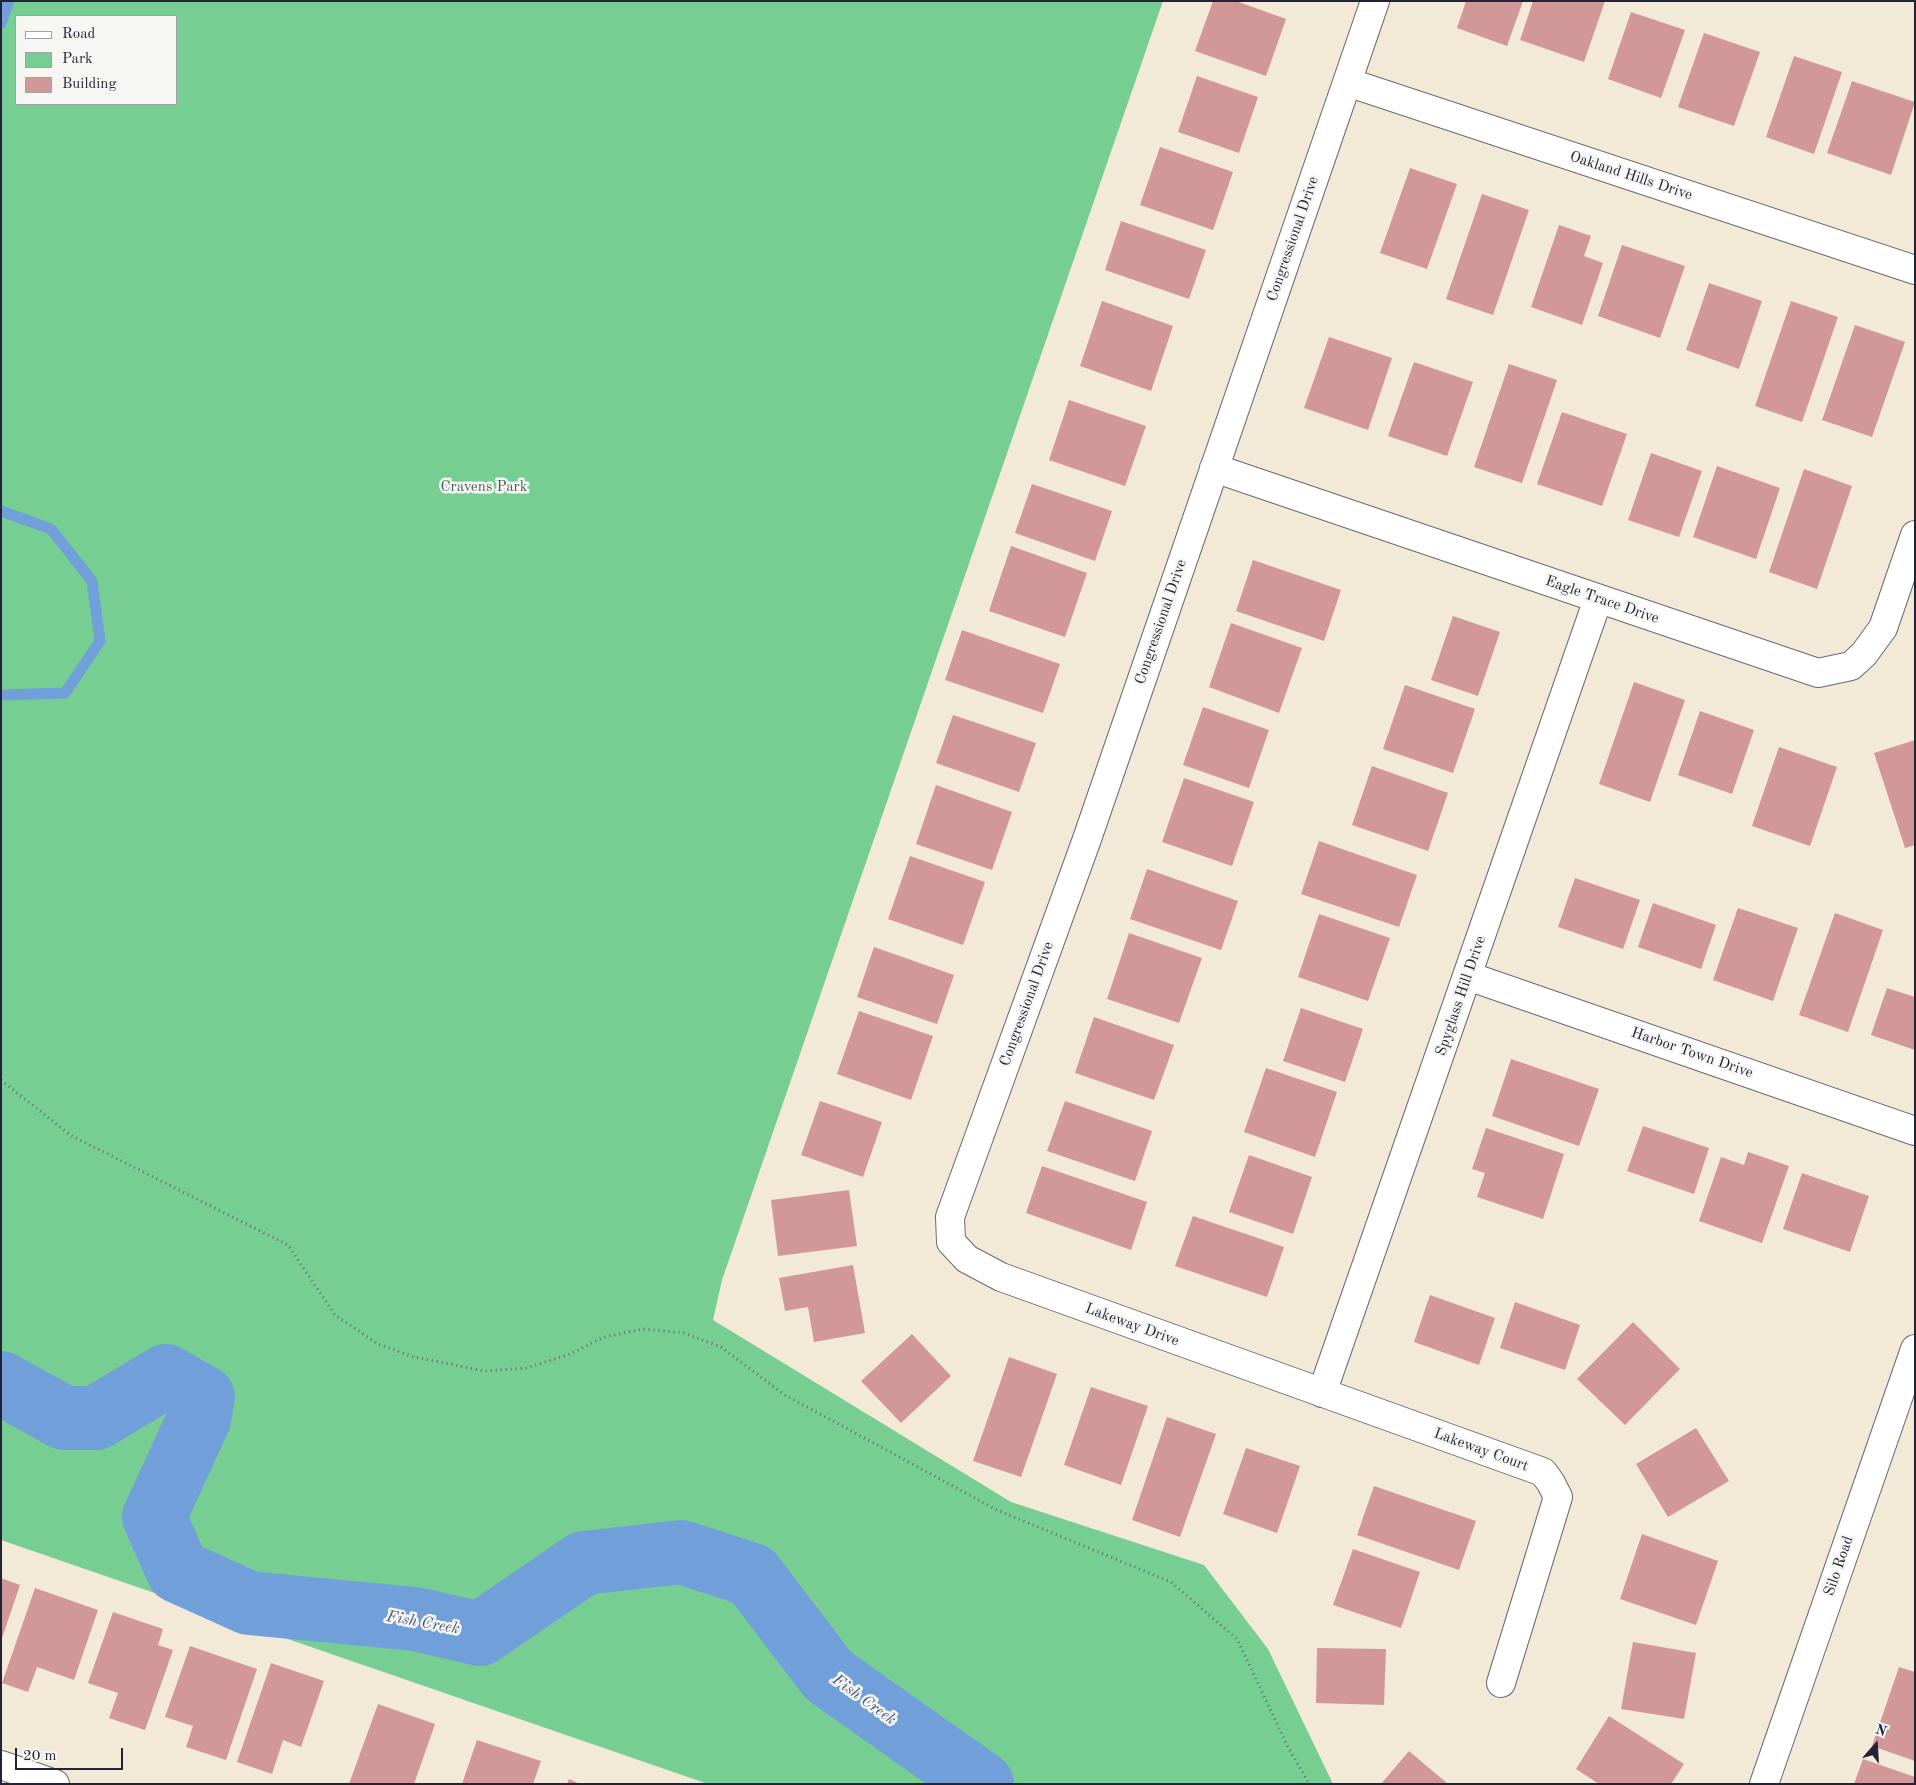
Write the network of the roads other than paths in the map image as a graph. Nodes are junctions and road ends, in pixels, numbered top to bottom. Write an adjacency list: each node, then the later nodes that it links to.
1 (1375, 1): 2 (street, Congressional Drive)
2 (1347, 82): 3 (street, Oakland Hills Drive); 4 (street, Congressional Drive)
3 (1915, 270)
4 (1214, 468): 6 (street, Eagle Trace Drive); 9 (street, Congressional Drive)
5 (1915, 535): 6 (street, Eagle Trace Drive)
6 (1598, 599): 7 (street, Spyglass Hill Drive)
7 (1468, 976): 8 (street, Harbor Town Drive); 11 (street, Spyglass Hill Drive)
8 (1915, 1131)
9 (951, 1242): 11 (street, Lakeway Drive)
10 (1915, 1349): 15 (street, Silo Road)
11 (1322, 1393): 12 (street, Lakeway Court)
12 (1501, 1684)
13 (1, 1765): 14 (street)
14 (55, 1784)
15 (1764, 1784)

